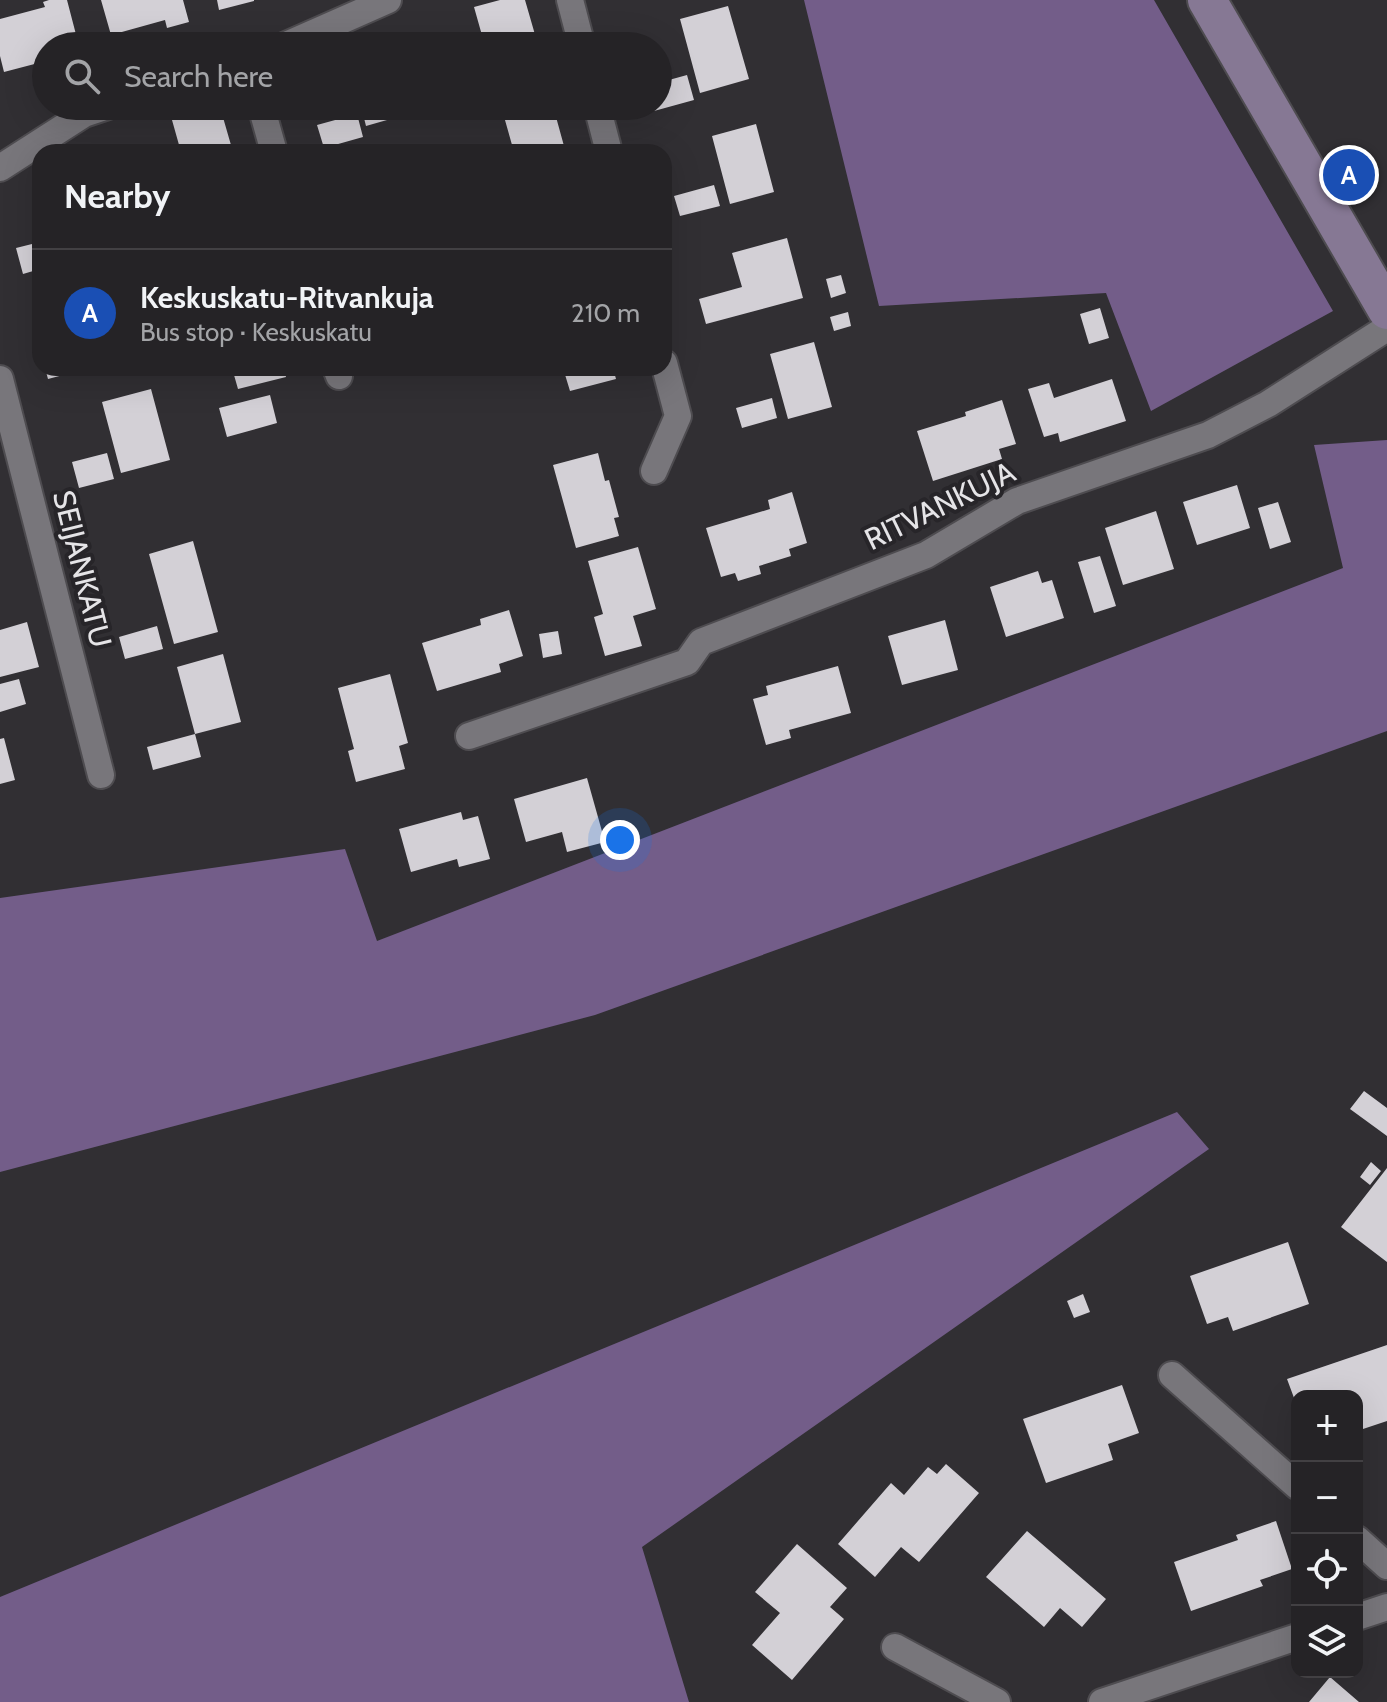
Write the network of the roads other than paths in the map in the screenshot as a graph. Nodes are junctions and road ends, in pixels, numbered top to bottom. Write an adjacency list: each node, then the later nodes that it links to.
1 (388, 0): 4 (street)
2 (570, 0): 5 (street)
3 (1207, 0): 14 (main road)
4 (316, 32)
5 (578, 32)
6 (75, 120): 9 (street)
7 (265, 120): 10 (street)
8 (601, 120): 11 (street)
9 (37, 144)
10 (272, 144)
11 (607, 144)
12 (32, 147): 13 (street)
13 (0, 168)
14 (1387, 310)
15 (1387, 328): 19 (street, RITVANKUJA)
16 (667, 376): 18 (street)
17 (0, 379): 20 (street, SEIJANKATU)
18 (654, 471)
19 (469, 736)
20 (101, 775)
21 (1172, 1375): 22 (street)
22 (1291, 1481)
23 (1363, 1544): 24 (street)
24 (1387, 1566)
25 (1387, 1607): 26 (street)
26 (1363, 1615)
27 (1291, 1639): 30 (street)
28 (895, 1647): 29 (street)
29 (997, 1702)
30 (1102, 1702)

